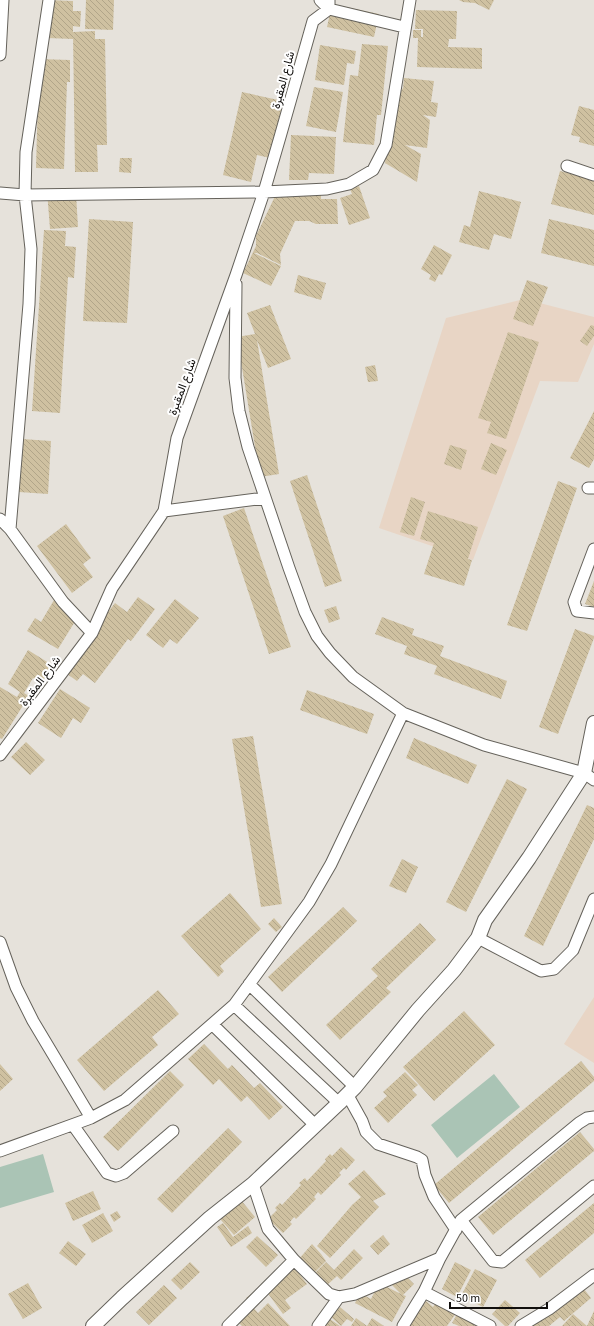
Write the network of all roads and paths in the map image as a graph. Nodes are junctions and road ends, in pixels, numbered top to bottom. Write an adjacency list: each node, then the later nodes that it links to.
1 (3, 0): 7 (street)
2 (49, 0): 12 (street)
3 (320, 0): 5 (street)
4 (410, 0): 6 (street)
5 (329, 5): 6 (street); 10 (street, شارع المقبرة)
6 (404, 27): 10 (street)
7 (0, 55)
8 (567, 166): 9 (street)
9 (594, 175)
10 (264, 192): 12 (street); 13 (street, شارع المقبرة)
11 (0, 193): 12 (street)
12 (25, 195): 17 (street)
13 (236, 275): 14 (street); 15 (street, شارع المقبرة)
14 (265, 498): 15 (street); 21 (street)
15 (164, 511): 20 (street, شارع المقبرة)
16 (0, 519): 17 (street)
17 (10, 529): 20 (street)
18 (594, 549): 19 (street)
19 (594, 613)
20 (92, 633): 23 (street, شارع المقبرة)
21 (403, 713): 24 (street); 28 (street)
22 (594, 723): 24 (street)
23 (0, 755)
24 (589, 776): 26 (street)
25 (594, 899): 26 (street)
26 (478, 938): 31 (street)
27 (0, 942): 33 (street)
28 (249, 984): 29 (street); 31 (street)
29 (234, 1005): 30 (street); 31 (street)
30 (212, 1024): 33 (street); 35 (street)
31 (347, 1095): 35 (street); 41 (street)
32 (594, 1117): 40 (street)
33 (91, 1118): 34 (street)
34 (73, 1125): 36 (street); 37 (street)
35 (315, 1125): 38 (street)
36 (173, 1130)
37 (0, 1151)
38 (253, 1184): 43 (street); 47 (street)
39 (594, 1186): 40 (street)
40 (461, 1220): 41 (street)
41 (456, 1230): 42 (street)
42 (440, 1258): 45 (street); 46 (street)
43 (294, 1260): 46 (street); 48 (street)
44 (594, 1275): 52 (street)
45 (424, 1292): 50 (street); 51 (street)
46 (339, 1297): 49 (street)
47 (93, 1326)
48 (228, 1326)
49 (318, 1326)
50 (404, 1326)
51 (490, 1326)
52 (521, 1326)

